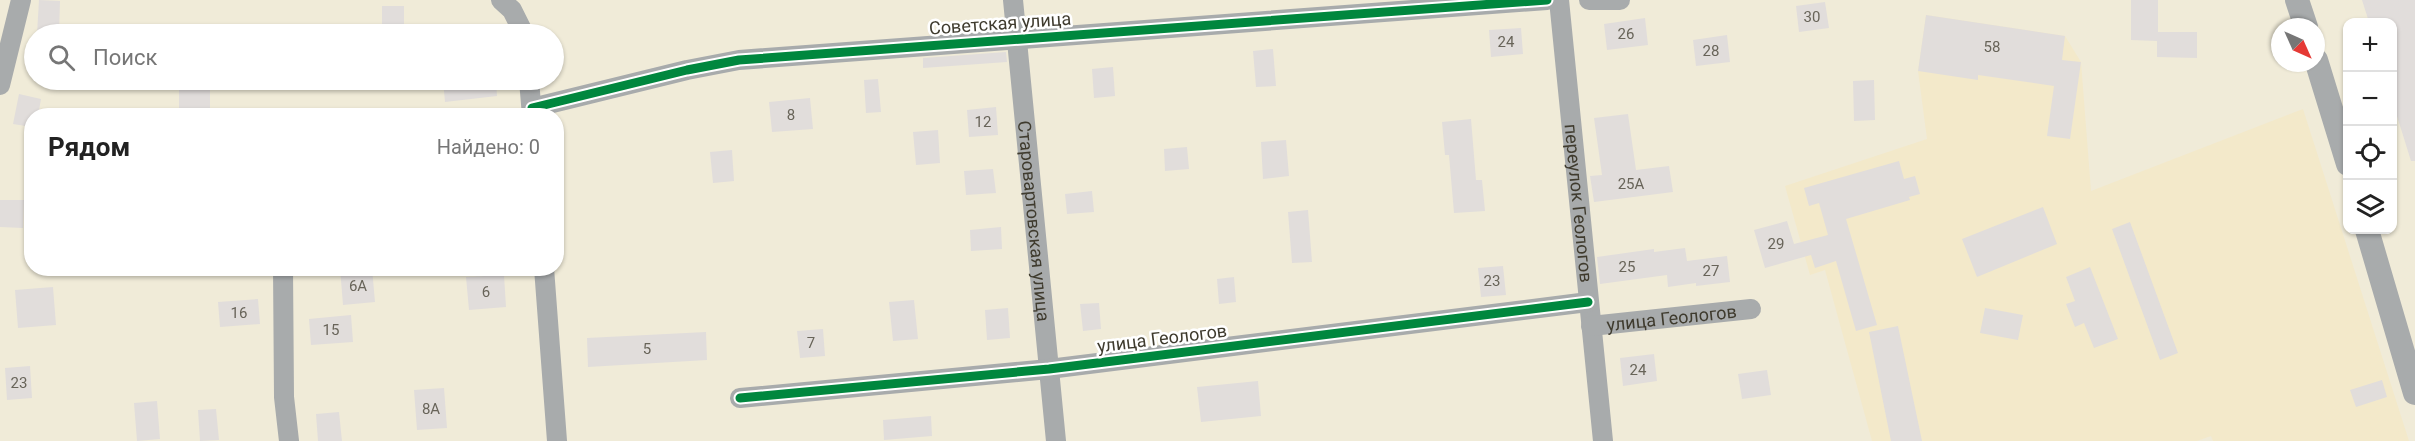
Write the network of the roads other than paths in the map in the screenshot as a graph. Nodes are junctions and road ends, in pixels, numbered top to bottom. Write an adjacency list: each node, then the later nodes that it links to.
1 (21, 0): 13 (street)
2 (501, 0): 10 (street)
3 (1013, 0): 11 (street, Старовартовская улица)
4 (1547, 0): 11 (street, Советская улица)
5 (1559, 0): 21 (street, переулок Геологов)
6 (1589, 0): 7 (street)
7 (1620, 0)
8 (2297, 0): 9 (street)
9 (2303, 18)
10 (521, 24)
11 (1016, 38): 16 (street, Советская улица); 24 (street, Старовартовская улица)
12 (2320, 72): 17 (street)
13 (0, 85)
14 (530, 90): 15 (street)
15 (532, 108)
16 (547, 108)
17 (2343, 148)
18 (2368, 234): 25 (street)
19 (283, 276): 27 (street)
20 (545, 276): 28 (street)
21 (1588, 302): 23 (street, переулок Геологов); 24 (street, улица Геологов)
22 (1751, 309): 23 (street, улица Геологов)
23 (1591, 326): 30 (street, переулок Геологов)
24 (1049, 369): 26 (street, улица Геологов); 29 (street, Старовартовская улица)
25 (2415, 393)
26 (740, 398)
27 (290, 441)
28 (557, 441)
29 (1056, 441)
30 (1603, 441)

